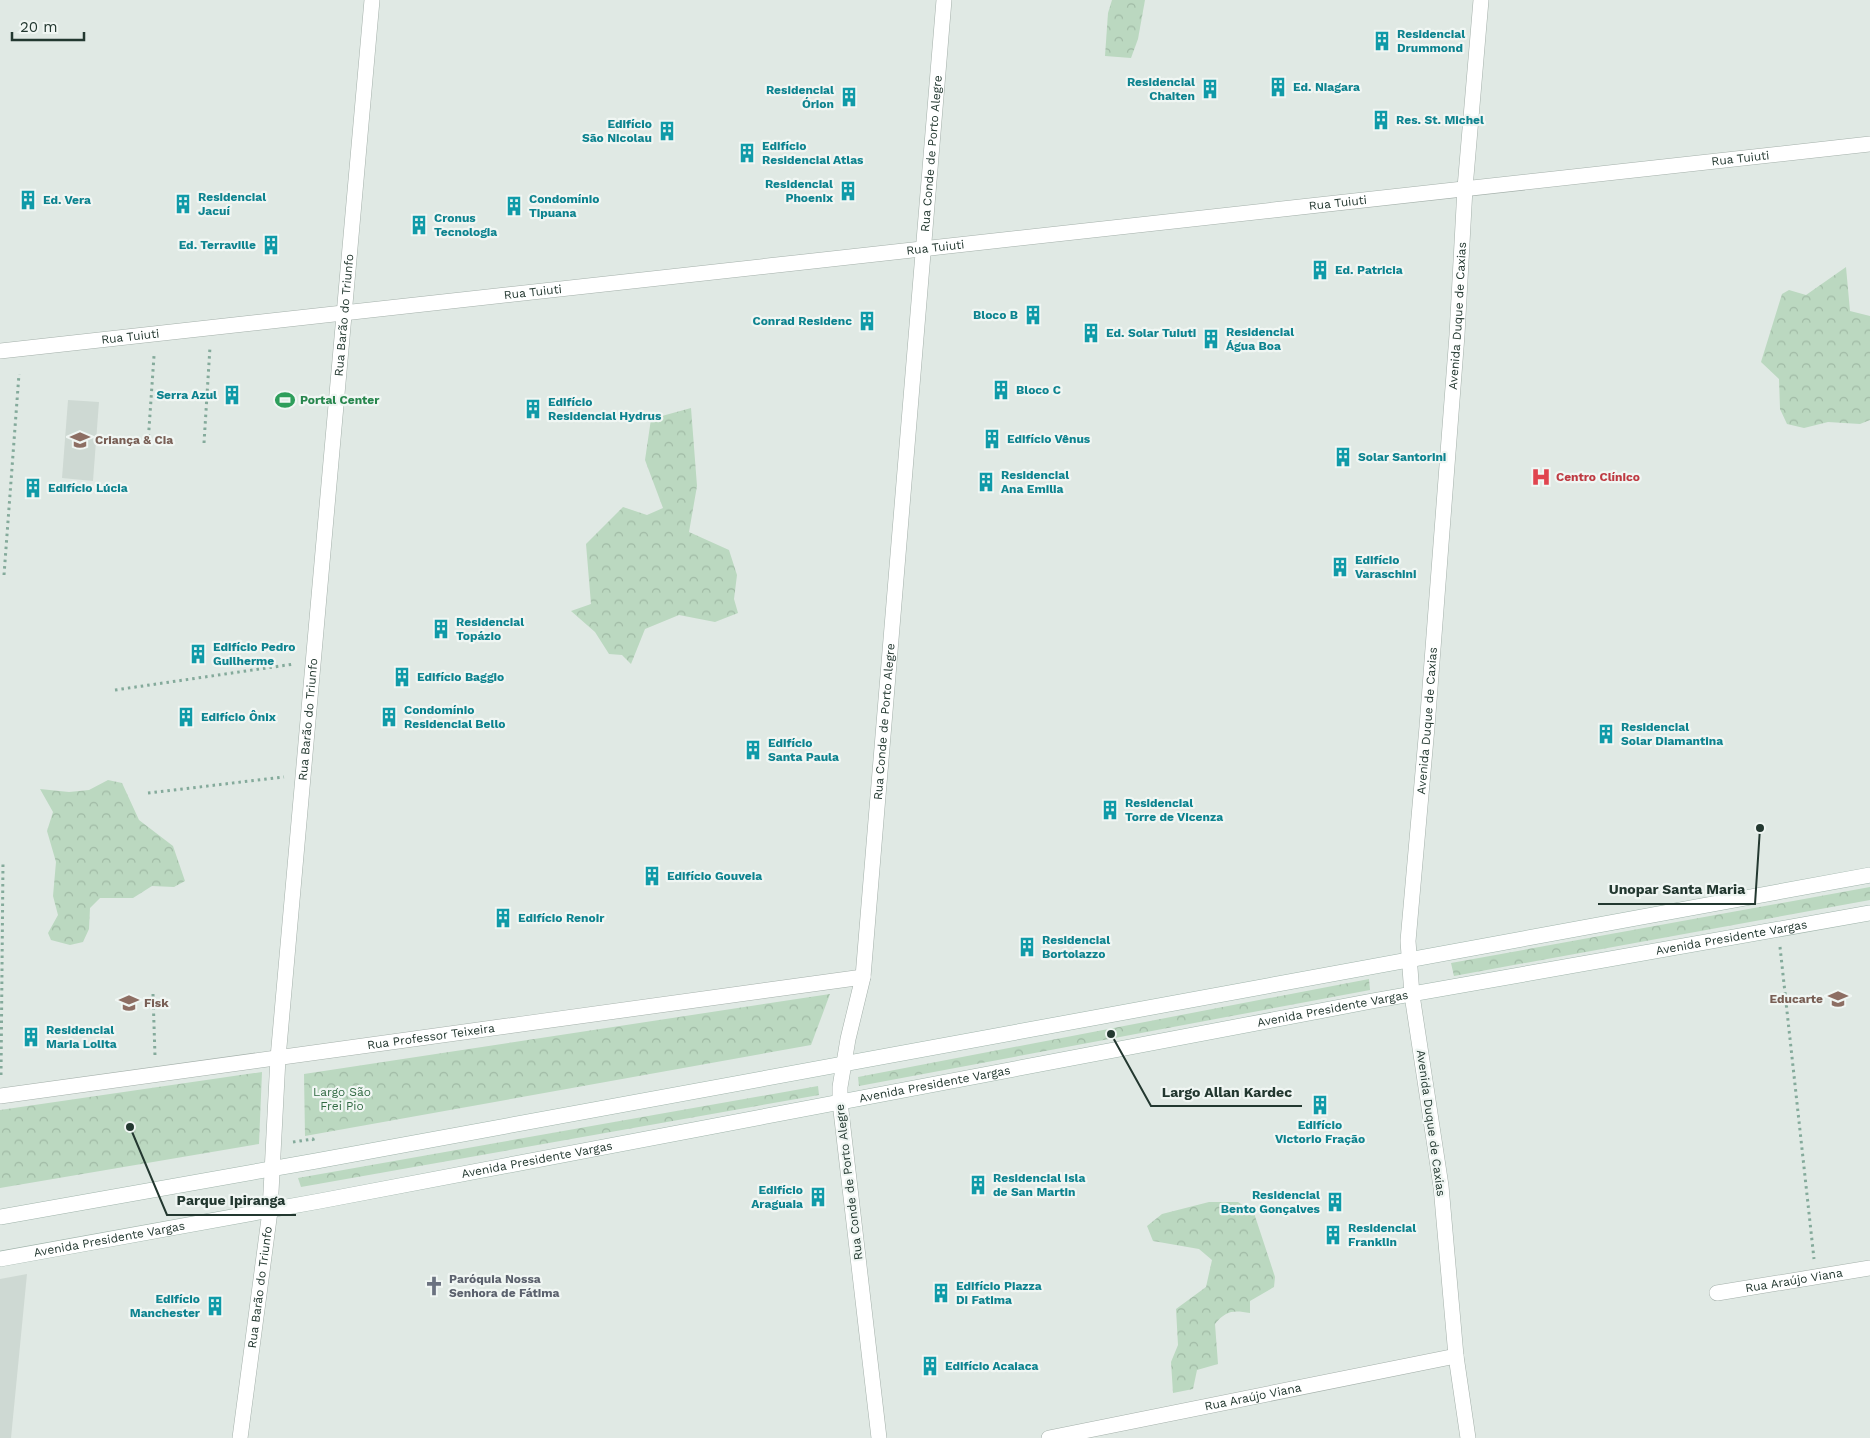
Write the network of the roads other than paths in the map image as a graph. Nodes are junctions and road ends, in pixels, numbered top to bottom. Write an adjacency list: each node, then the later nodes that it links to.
1 (372, 0): 7 (street, Rua Barão do Triunfo)
2 (944, 0): 6 (street, Rua Conde de Porto Alegre)
3 (1481, 0): 5 (street, Avenida Duque de Caxias)
4 (1870, 144): 5 (street, Rua Tuiuti)
5 (1465, 188): 6 (street, Rua Tuiuti); 11 (street, Avenida Duque de Caxias)
6 (923, 248): 7 (street, Rua Tuiuti); 12 (street, Rua Conde de Porto Alegre)
7 (344, 313): 8 (street, Rua Tuiuti); 14 (street, Rua Barão do Triunfo)
8 (0, 351)
9 (1870, 875): 11 (street)
10 (1870, 913): 13 (street, Avenida Presidente Vargas)
11 (1409, 961): 13 (street, Avenida Duque de Caxias); 15 (street)
12 (863, 977): 14 (street, Rua Professor Teixeira); 15 (street, Rua Conde de Porto Alegre)
13 (1412, 995): 17 (street, Avenida Presidente Vargas); 24 (street, Avenida Duque de Caxias)
14 (278, 1058): 16 (street, Rua Professor Teixeira); 18 (street, Rua Barão do Triunfo)
15 (845, 1064): 17 (street, Rua Conde de Porto Alegre); 18 (street)
16 (0, 1096)
17 (840, 1102): 19 (street, Avenida Presidente Vargas); 26 (street, Rua Conde de Porto Alegre)
18 (272, 1169): 19 (street, Rua Barão do Triunfo); 20 (street)
19 (270, 1210): 21 (street, Avenida Presidente Vargas); 25 (street, Rua Barão do Triunfo)
20 (0, 1217)
21 (0, 1259)
22 (1870, 1268): 23 (street, Rua Araújo Viana)
23 (1717, 1293)
24 (1456, 1356): 27 (street, Rua Araújo Viana); 28 (street, Avenida Duque de Caxias)
25 (240, 1438)
26 (879, 1438)
27 (1049, 1438)
28 (1468, 1438)

